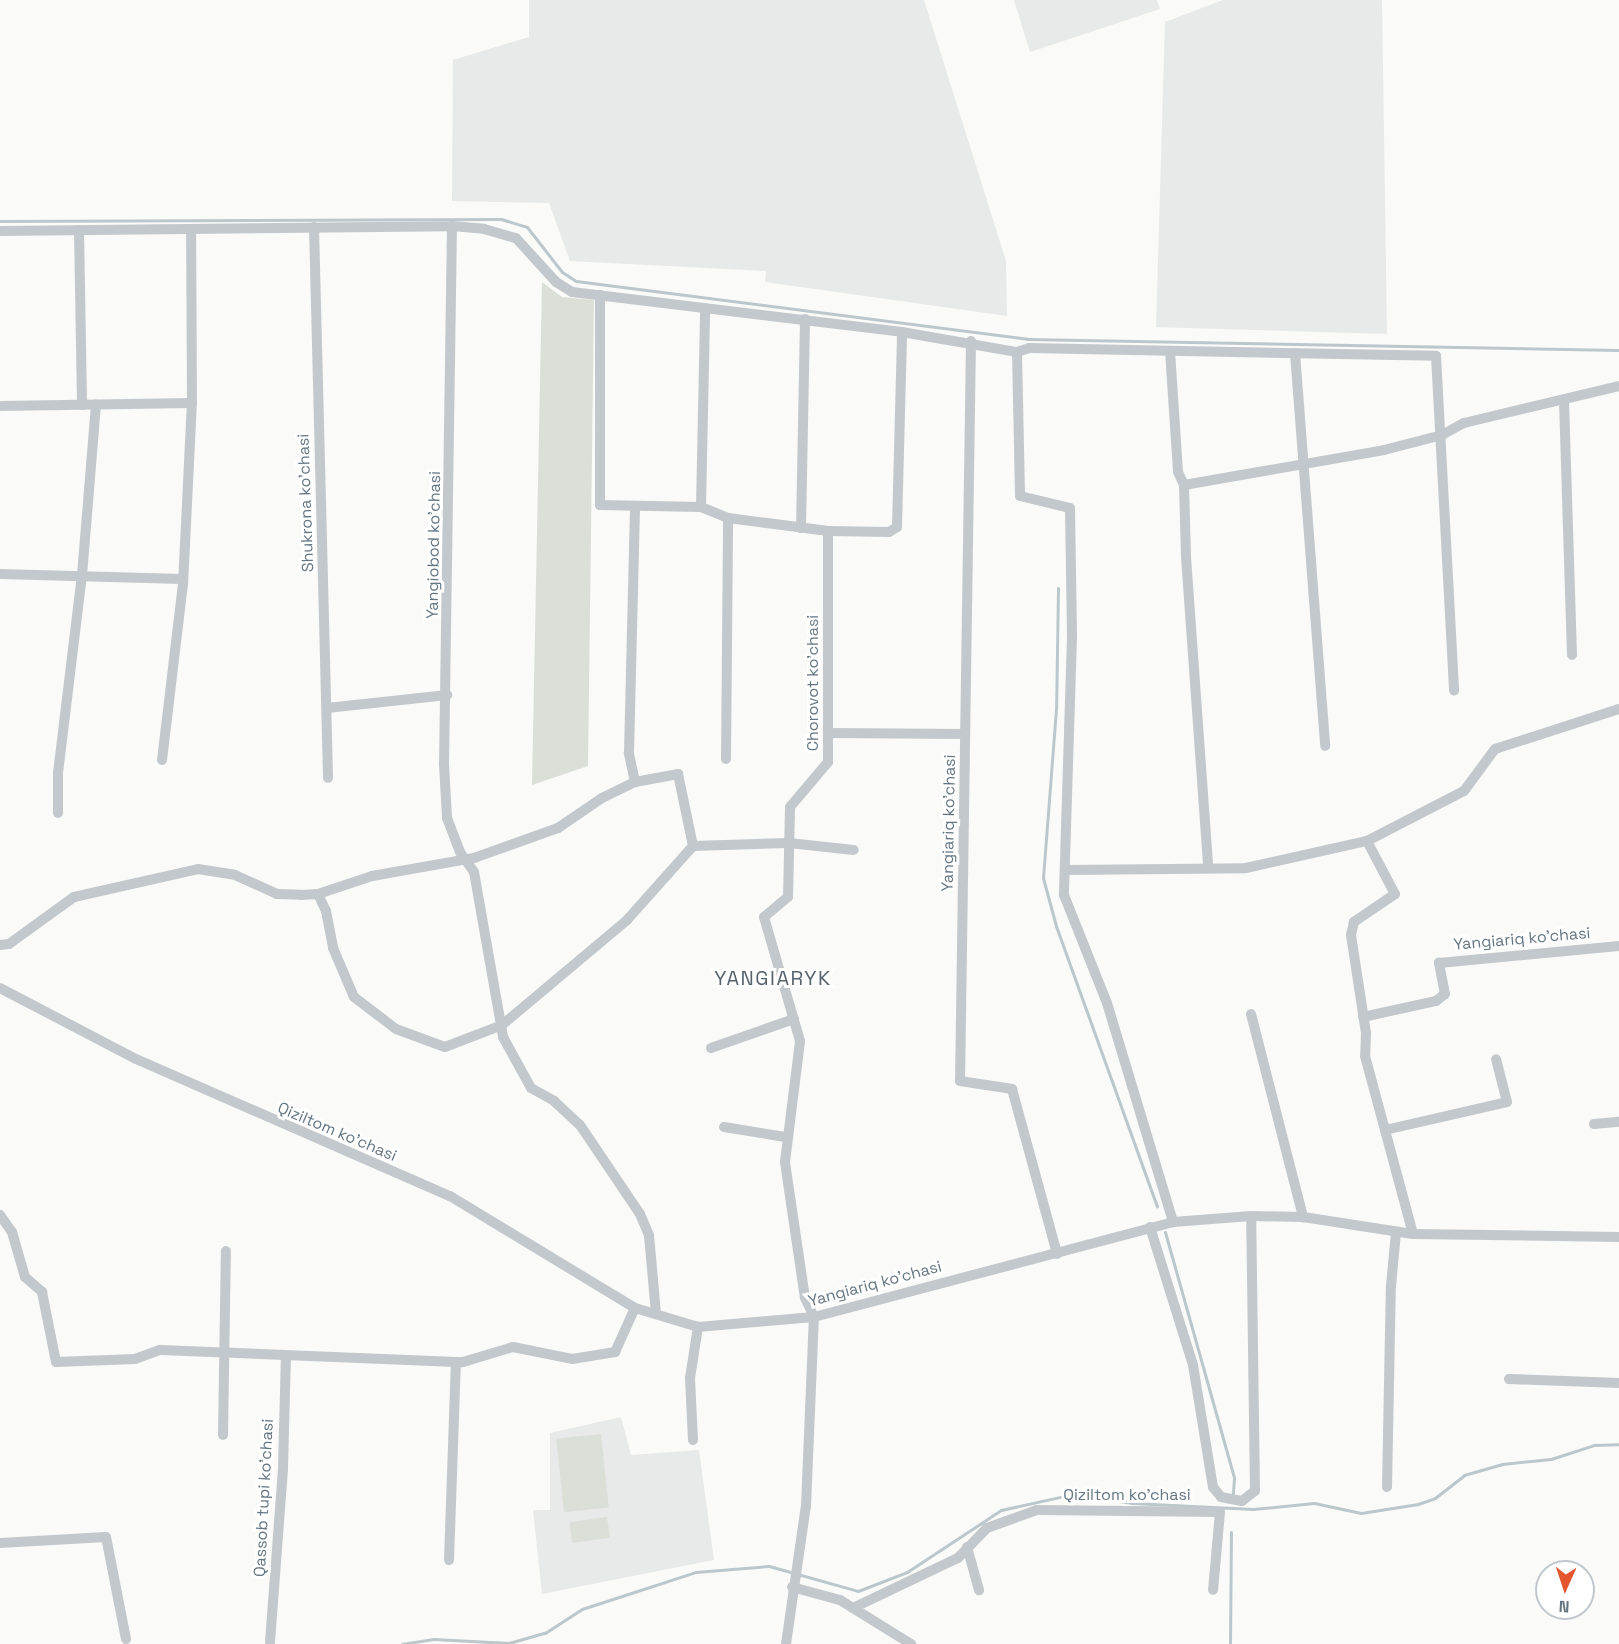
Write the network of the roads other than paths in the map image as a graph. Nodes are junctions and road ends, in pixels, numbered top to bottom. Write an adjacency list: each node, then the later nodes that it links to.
1 (452, 226): 2 (street); 6 (street); 33 (street, Yangiobod ko'chasi)
2 (314, 227): 5 (street); 34 (street, Shukrona ko'chasi)
3 (79, 230): 4 (street); 5 (street); 17 (street)
4 (0, 231)
5 (191, 231): 16 (street)
6 (600, 296): 7 (street); 23 (street)
7 (705, 308): 8 (street); 24 (street)
8 (805, 319): 9 (street); 26 (street)
9 (902, 332): 10 (street); 27 (street)
10 (971, 342): 12 (street); 37 (street, Yangiariq ko'chasi)
11 (1170, 351): 12 (street); 13 (street); 22 (street)
12 (1017, 352): 50 (street)
13 (1295, 353): 20 (street); 21 (street)
14 (1619, 386): 15 (street)
15 (1564, 401): 20 (street); 31 (street)
16 (192, 403): 18 (street); 30 (street)
17 (82, 405): 18 (street); 19 (street)
18 (96, 405): 29 (street)
19 (0, 406)
20 (1442, 435): 21 (street); 32 (street)
21 (1302, 462): 22 (street); 38 (street)
22 (1184, 484): 49 (street)
23 (635, 506): 24 (street); 42 (street)
24 (701, 507): 25 (street)
25 (729, 518): 26 (street); 39 (street)
26 (801, 528): 27 (street)
27 (828, 531): 36 (street, Chorovot ko'chasi)
28 (0, 574): 29 (street)
29 (82, 575): 30 (street); 43 (street)
30 (183, 579): 40 (street)
31 (1572, 655)
32 (1454, 691)
33 (447, 695): 34 (street); 48 (street, Yangiobod ko'chasi)
34 (327, 708): 41 (street, Shukrona ko'chasi)
35 (1619, 709): 44 (street)
36 (828, 733): 37 (street); 45 (street, Chorovot ko'chasi)
37 (965, 734): 75 (street, Yangiariq ko'chasi)
38 (1325, 746)
39 (726, 759)
40 (162, 760)
41 (327, 778)
42 (635, 782): 46 (street); 48 (street)
43 (58, 813)
44 (1367, 841): 49 (street); 56 (street)
45 (789, 843): 46 (street); 47 (street); 57 (street, Chorovot ko'chasi)
46 (693, 846): 58 (street)
47 (854, 850)
48 (468, 859): 51 (street); 58 (street)
49 (1208, 867): 50 (street)
50 (1067, 870): 69 (street)
51 (318, 894): 52 (street); 58 (street)
52 (0, 945)
53 (1619, 946): 56 (street, Yangiariq ko'chasi)
54 (0, 988): 76 (street, Qiziltom ko'chasi)
55 (1251, 1014): 68 (street)
56 (1363, 1017): 64 (street)
57 (794, 1019): 59 (street); 65 (street)
58 (502, 1025): 77 (street)
59 (711, 1048)
60 (1496, 1059): 64 (street)
61 (1619, 1122): 62 (street)
62 (1594, 1124)
63 (724, 1127): 65 (street)
64 (1385, 1130): 72 (street)
65 (785, 1137): 78 (street)
66 (0, 1215): 80 (street)
67 (1251, 1216): 68 (street); 69 (street); 70 (street)
68 (1302, 1217): 71 (street)
69 (1173, 1222): 70 (street, Yangiariq ko'chasi)
70 (1150, 1227): 75 (street, Yangiariq ko'chasi)
71 (1396, 1232): 72 (street); 87 (street)
72 (1413, 1234): 73 (street)
73 (1619, 1237)
74 (226, 1251): 80 (street)
75 (1057, 1254): 78 (street, Yangiariq ko'chasi)
76 (635, 1308): 77 (street, Qiziltom ko'chasi); 82 (street)
77 (656, 1314): 79 (street, Qiziltom ko'chasi)
78 (814, 1317): 79 (street, Yangiariq ko'chasi); 91 (street)
79 (698, 1327): 86 (street)
80 (223, 1353): 81 (street); 85 (street)
81 (286, 1356): 82 (street); 96 (street, Qassob tupi ko'chasi)
82 (456, 1362): 90 (street)
83 (1509, 1379): 84 (street)
84 (1619, 1383)
85 (223, 1435)
86 (693, 1440)
87 (1387, 1486)
88 (0, 1544): 95 (street)
89 (967, 1547): 92 (street); 93 (street, Qiziltom ko'chasi); 94 (street, Qiziltom ko'chasi)
90 (449, 1560)
91 (792, 1587): 94 (street); 97 (street)
92 (979, 1590)
93 (1213, 1590)
94 (853, 1608): 98 (street)
95 (126, 1639)
96 (270, 1642)
97 (786, 1644)
98 (911, 1644)

